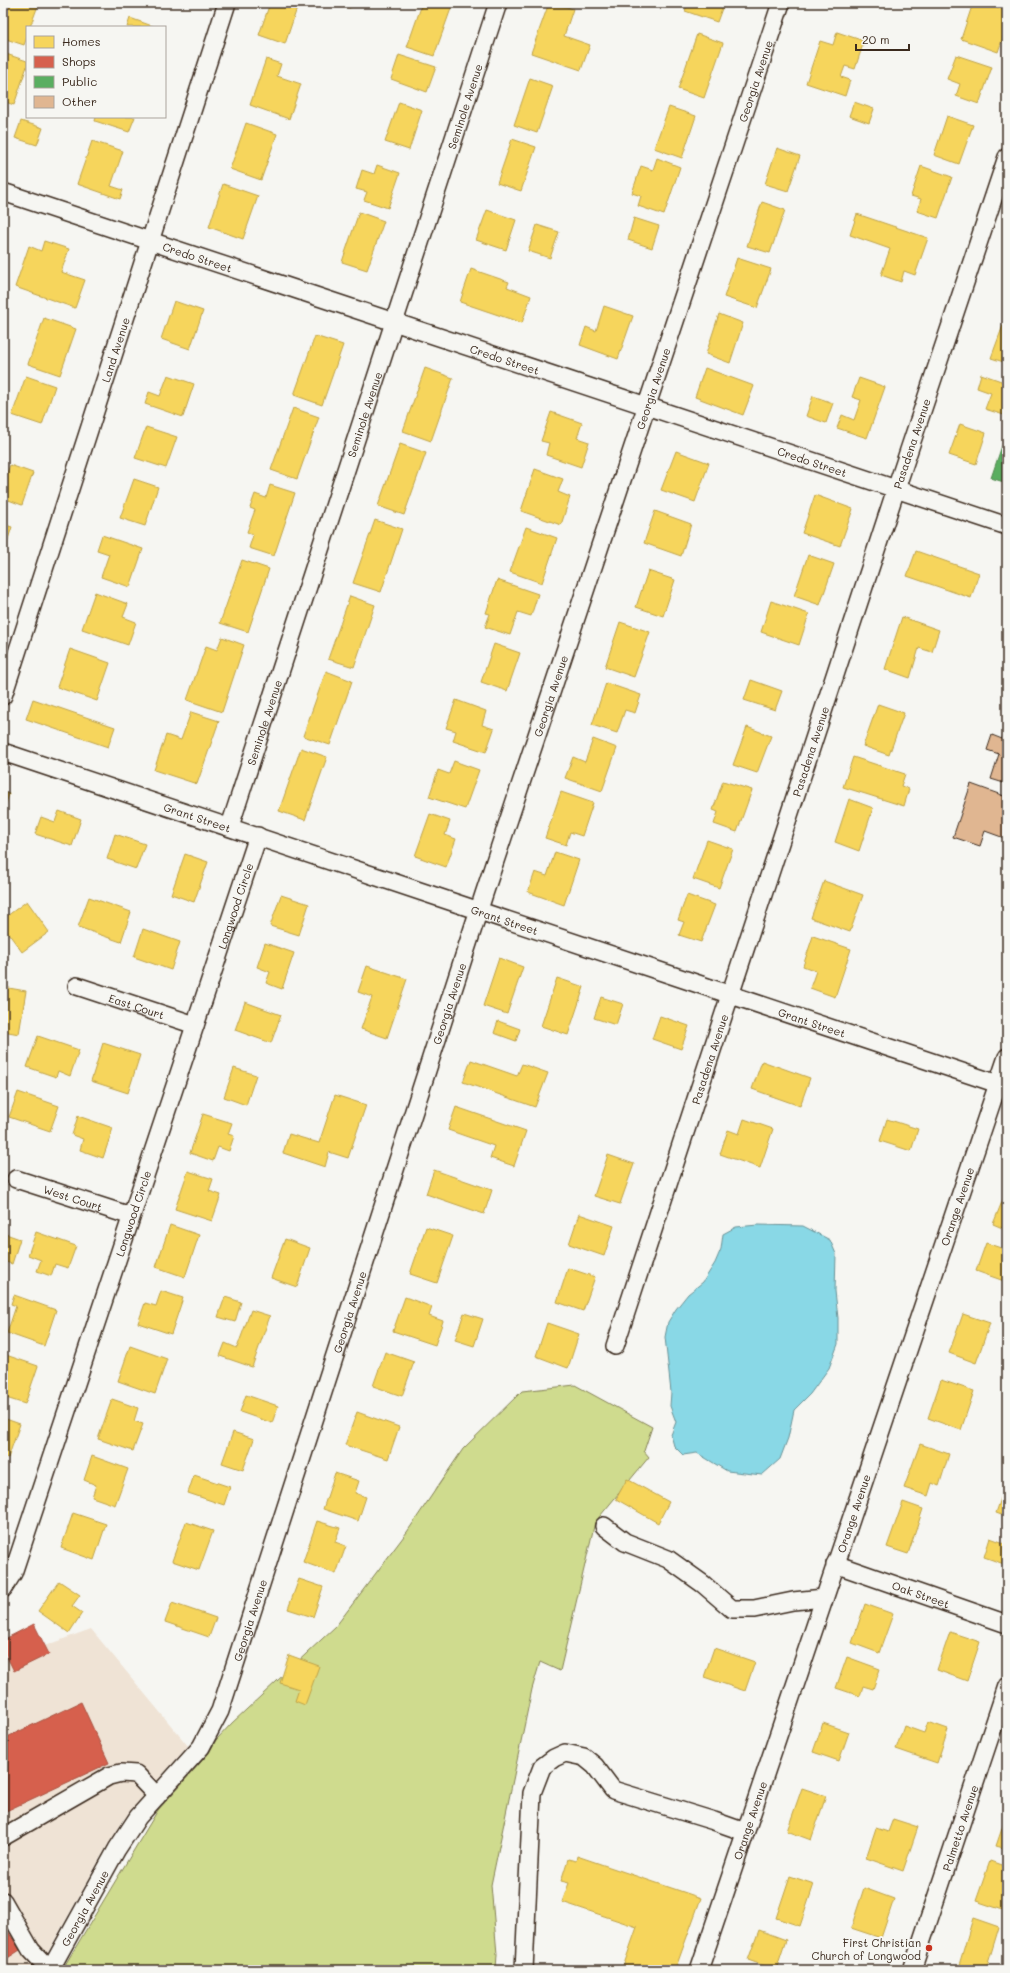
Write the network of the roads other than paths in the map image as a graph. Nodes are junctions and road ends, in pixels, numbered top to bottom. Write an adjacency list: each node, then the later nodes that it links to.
1 (227, 3): 6 (street, Land Avenue)
2 (498, 3): 7 (street, Seminole Avenue)
3 (781, 3): 8 (street, Georgia Avenue)
4 (1007, 157): 9 (street, Pasadena Avenue)
5 (3, 192): 6 (street, Credo Street)
6 (149, 241): 7 (street, Credo Street); 11 (street, Land Avenue)
7 (394, 322): 8 (street, Credo Street); 13 (street, Seminole Avenue)
8 (646, 407): 9 (street, Credo Street); 15 (street, Georgia Avenue)
9 (896, 489): 10 (street, Credo Street); 17 (street, Pasadena Avenue)
10 (1007, 526)
11 (3, 696)
12 (3, 752): 13 (street, Grant Street)
13 (230, 826): 14 (street, Grant Street)
14 (258, 836): 15 (street, Grant Street); 18 (street, Longwood Circle)
15 (478, 910): 17 (street, Grant Street); 30 (street, Georgia Avenue)
16 (77, 986): 18 (street, East Court)
17 (730, 994): 20 (street, Grant Street); 23 (street, Pasadena Avenue)
18 (196, 1025): 22 (street, Longwood Circle)
19 (1007, 1057): 20 (street, Orange Avenue)
20 (1003, 1085): 25 (street, Orange Avenue)
21 (16, 1179): 22 (street, West Court)
22 (131, 1216): 26 (street, Longwood Circle)
23 (615, 1346)
24 (604, 1526): 27 (street)
25 (835, 1564): 27 (street, Orange Avenue); 28 (street, Oak Street)
26 (3, 1589)
27 (824, 1598): 31 (street, Orange Avenue)
28 (1007, 1624)
29 (1007, 1686): 37 (street, Palmetto Avenue)
30 (157, 1796): 32 (street); 34 (street, Georgia Avenue)
31 (745, 1832): 35 (street); 36 (street, Orange Avenue)
32 (3, 1837)
33 (3, 1901): 34 (street)
34 (50, 1970)
35 (524, 1970)
36 (699, 1970)
37 (912, 1970)

